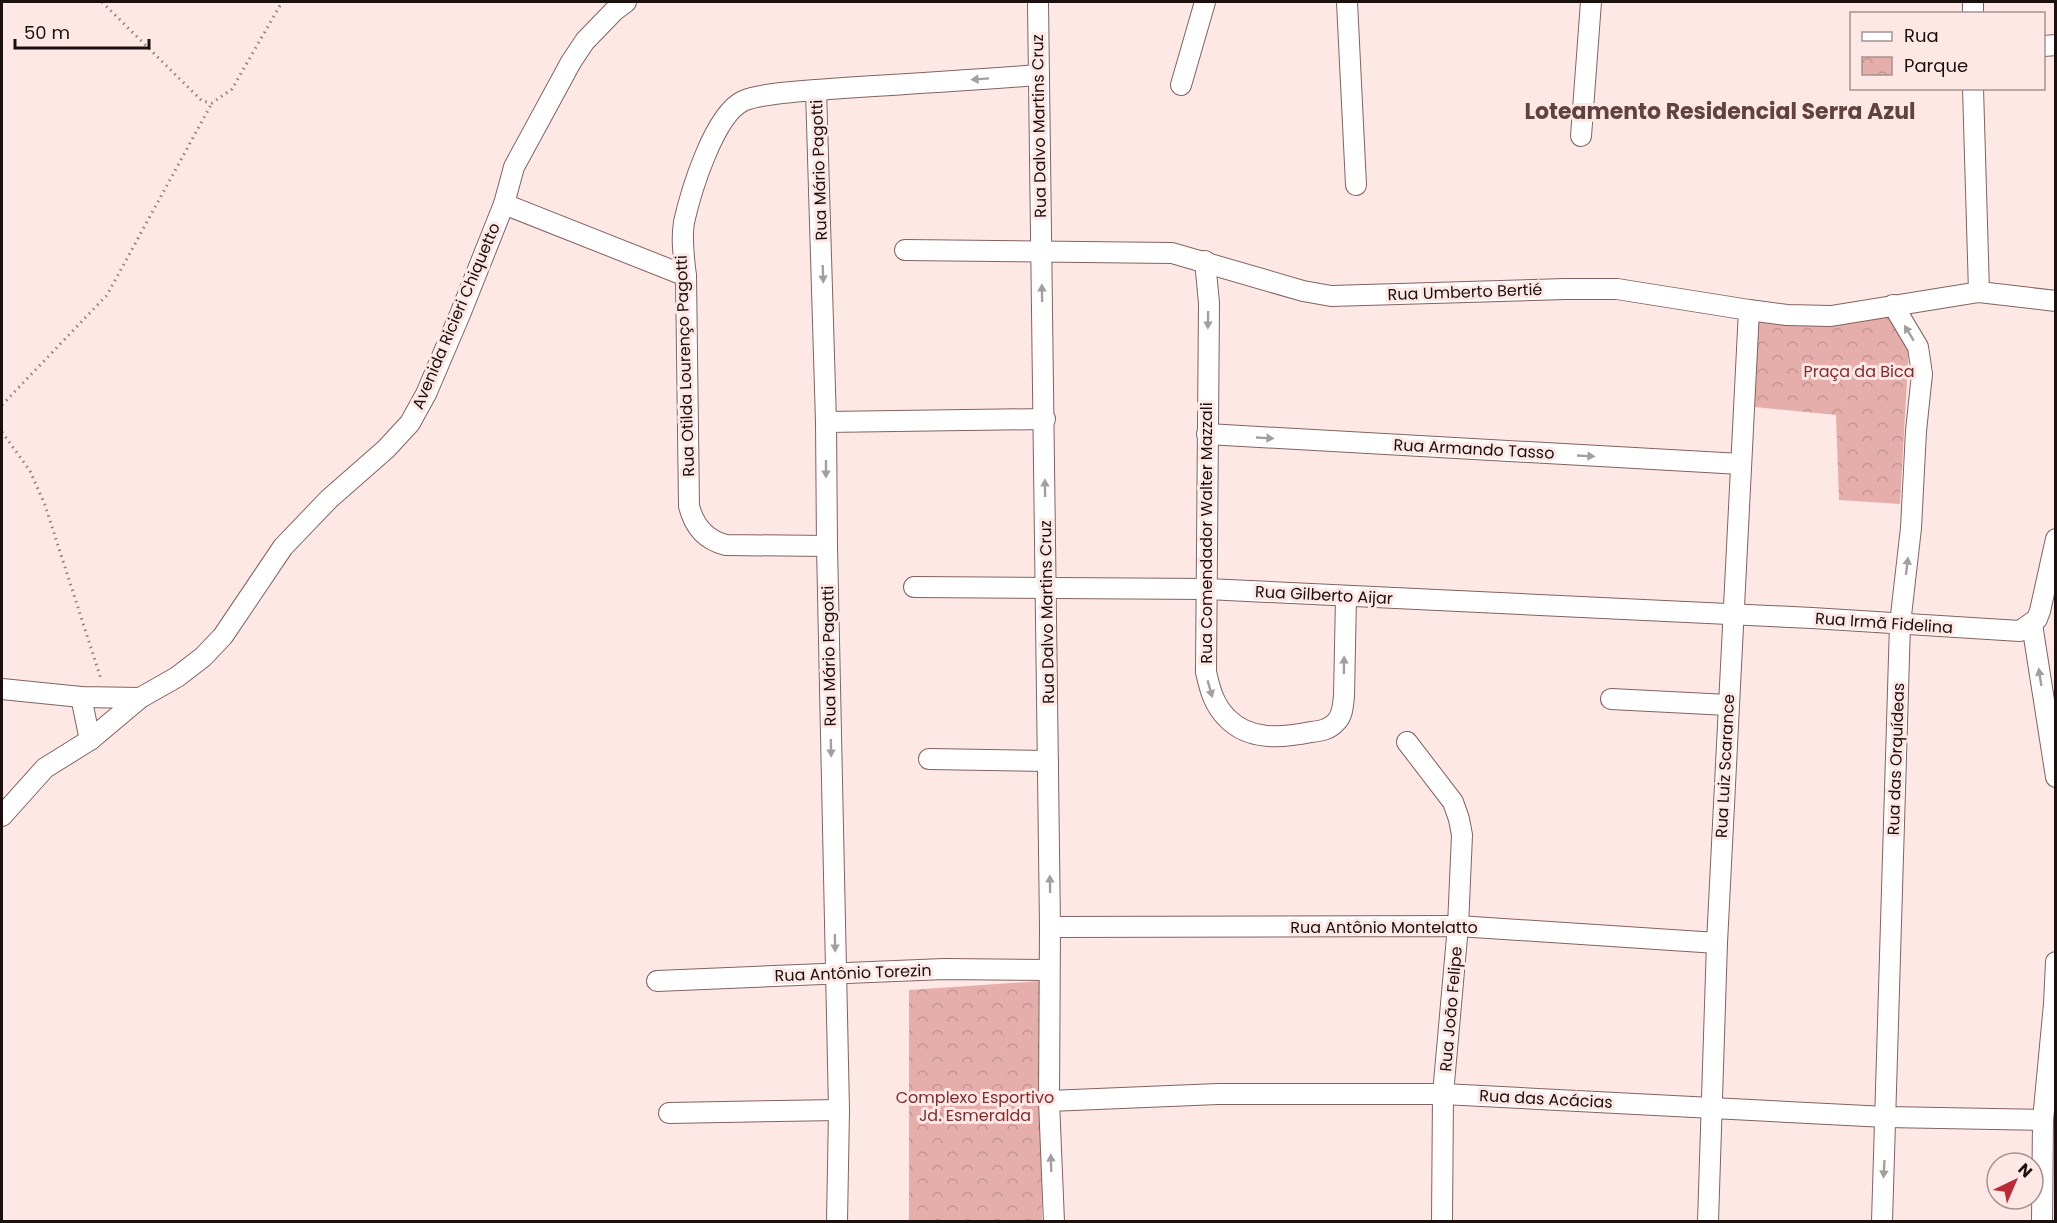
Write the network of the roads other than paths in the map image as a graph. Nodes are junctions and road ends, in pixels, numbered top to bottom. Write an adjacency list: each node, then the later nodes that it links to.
1 (626, 2): 12 (street, Avenida Ricieri Chiquetto)
2 (1038, 2): 6 (street, Rua Dalvo Martins Cruz)
3 (1205, 2): 7 (street)
4 (1347, 2): 11 (street)
5 (1590, 2): 10 (street)
6 (1039, 75): 8 (street, Rua Otilda Lourenço Pagotti, one-way to 8); 14 (street, Rua Dalvo Martins Cruz)
7 (1181, 85)
8 (816, 90): 16 (street, Rua Otilda Lourenço Pagotti); 22 (street, Rua Mário Pagotti, one-way to 22)
9 (1973, 90): 17 (street)
10 (1581, 136)
11 (1356, 185)
12 (504, 204): 16 (street); 36 (street, Avenida Ricieri Chiquetto)
13 (905, 250): 14 (street, Rua Umberto Bertié)
14 (1041, 250): 15 (street, Rua Umberto Bertié); 21 (street, Rua Dalvo Martins Cruz, one-way to 14)
15 (1205, 261): 20 (street, Rua Umberto Bertié); 23 (street, Rua Comendador Walter Mazzali, one-way to 23)
16 (686, 276): 26 (street, Rua Otilda Lourenço Pagotti)
17 (1979, 292): 18 (street, Rua Umberto Bertié); 19 (street, Rua Umberto Bertié)
18 (2055, 301)
19 (1893, 305): 20 (street, Rua Umberto Bertié); 32 (street, Rua das Orquídeas, one-way to 19)
20 (1749, 310): 24 (street, Rua Luiz Scarance)
21 (1045, 419): 22 (street); 28 (street, Rua Dalvo Martins Cruz, one-way to 21)
22 (826, 422): 26 (street, Rua Mário Pagotti, one-way to 26)
23 (1207, 434): 24 (street, Rua Armando Tasso, one-way to 24); 29 (street, Rua Comendador Walter Mazzali)
24 (1741, 464): 31 (street, Rua Luiz Scarance)
25 (2055, 539): 33 (street)
26 (826, 546): 50 (street, Rua Mário Pagotti, one-way to 50)
27 (914, 587): 28 (street, Rua Gilberto Aijar)
28 (1047, 588): 29 (street, Rua Gilberto Aijar); 42 (street, Rua Dalvo Martins Cruz)
29 (1207, 589): 30 (street, Rua Gilberto Aijar); 30 (street, Rua Comendador Walter Mazzali, one-way to 30)
30 (1346, 597): 31 (street, Rua Gilberto Aijar)
31 (1734, 614): 32 (street, Rua Irmã Fidelina); 38 (street, Rua Luiz Scarance)
32 (1900, 624): 33 (street, Rua Irmã Fidelina); 57 (street, Rua das Orquídeas)
33 (2032, 624): 43 (street, one-way to 33)
34 (2, 689): 35 (street)
35 (81, 697): 36 (street); 39 (street)
36 (140, 698): 39 (street, Avenida Ricieri Chiquetto)
37 (1611, 699): 38 (street)
38 (1728, 705): 47 (street, Rua Luiz Scarance)
39 (90, 740): 44 (street, Avenida Ricieri Chiquetto)
40 (1407, 742): 45 (street, Rua João Felipe)
41 (929, 759): 42 (street)
42 (1048, 761): 46 (street, Rua Dalvo Martins Cruz, one-way to 42)
43 (2055, 777)
44 (2, 816)
45 (1458, 926): 46 (street, Rua Antônio Montelatto); 47 (street, Rua Antônio Montelatto); 52 (street, Rua João Felipe)
46 (1050, 927): 49 (street, Rua Dalvo Martins Cruz)
47 (1717, 943): 54 (street, Rua Luiz Scarance)
48 (2055, 962): 58 (street)
49 (1049, 970): 50 (street, Rua Antônio Torezin); 53 (street, Rua Dalvo Martins Cruz)
50 (835, 975): 51 (street, Rua Antônio Torezin); 55 (street, Rua Mário Pagotti)
51 (657, 981)
52 (1443, 1094): 53 (street, Rua das Acácias); 54 (street, Rua das Acácias); 61 (street, Rua João Felipe)
53 (1049, 1101): 60 (street, Rua Dalvo Martins Cruz, one-way to 53)
54 (1711, 1107): 57 (street, Rua das Acácias); 62 (street, Rua Luiz Scarance)
55 (839, 1110): 56 (street); 59 (street, Rua Mário Pagotti)
56 (669, 1113)
57 (1886, 1117): 58 (street, Rua das Acácias); 63 (street, Rua das Orquídeas, one-way to 63)
58 (2043, 1120): 64 (street)
59 (837, 1221)
60 (1054, 1221)
61 (1442, 1221)
62 (1708, 1221)
63 (1882, 1221)
64 (2042, 1221)

